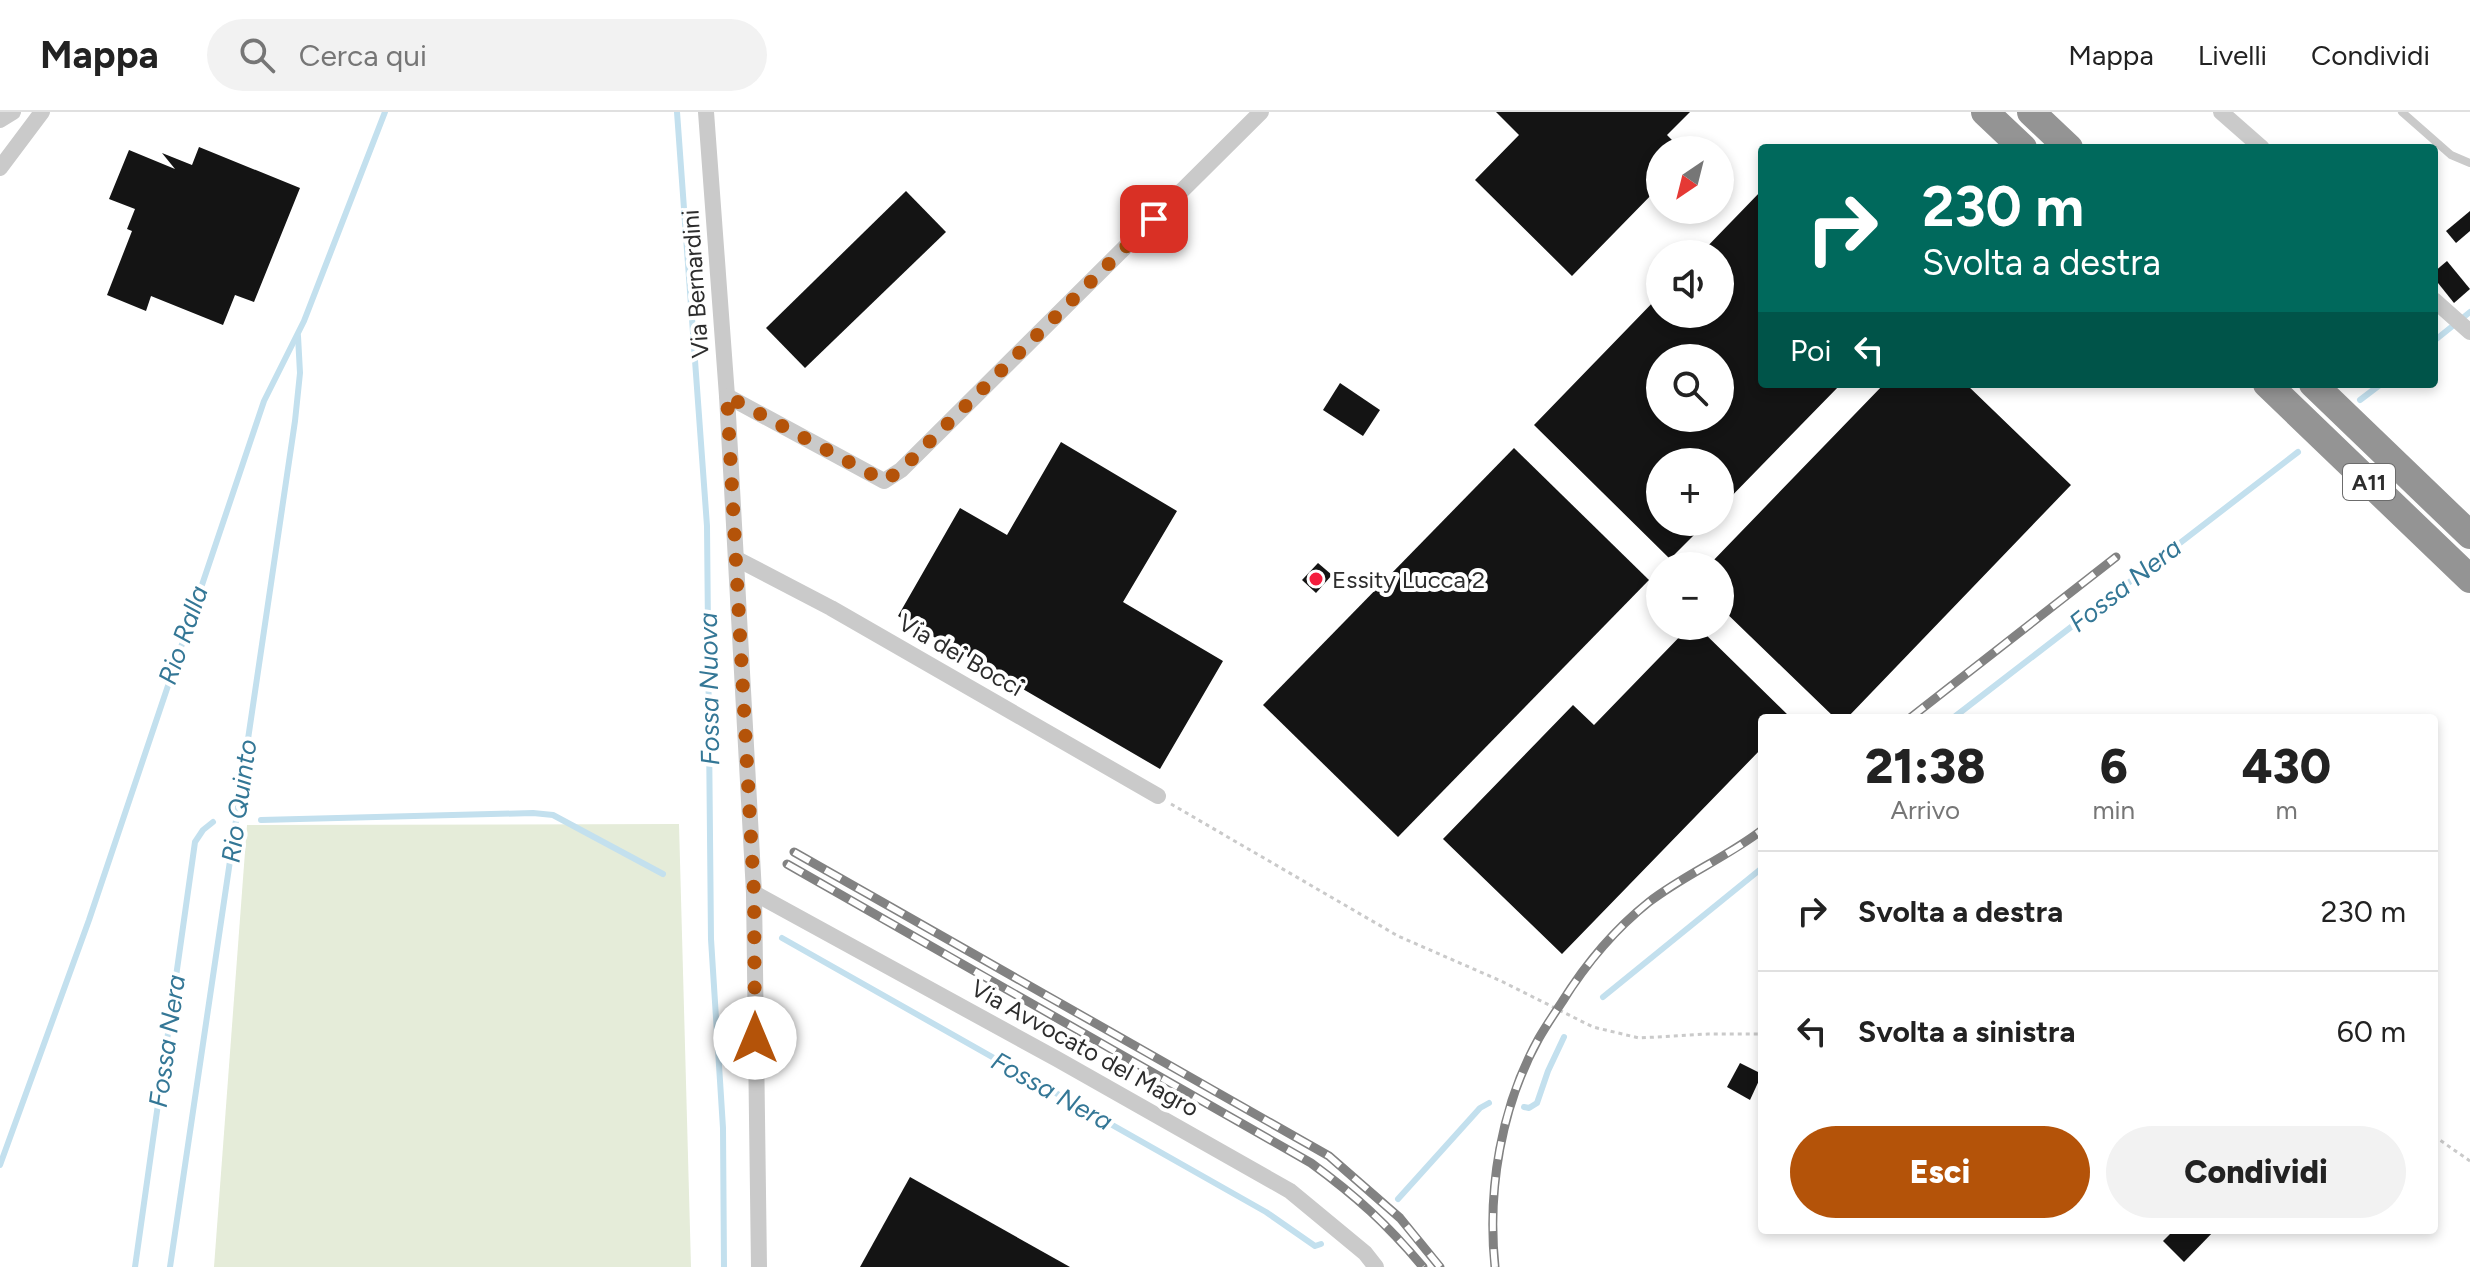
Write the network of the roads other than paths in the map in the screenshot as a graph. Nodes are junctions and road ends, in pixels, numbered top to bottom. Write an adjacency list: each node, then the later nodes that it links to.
1 (13, 112): 9 (street)
2 (42, 112): 14 (street)
3 (706, 112): 19 (street, Via Bernardini)
4 (1261, 112): 19 (street)
5 (1985, 112): 10 (highway)
6 (2031, 112): 11 (highway)
7 (2221, 112): 12 (street)
8 (2402, 112): 13 (lane)
9 (0, 120)
10 (2019, 144)
11 (2065, 144)
12 (2257, 144)
13 (2470, 163)
14 (0, 168)
15 (2438, 303): 16 (street)
16 (2468, 330)
17 (2271, 388): 22 (highway, A11)
18 (2317, 388): 20 (highway, A11)
19 (727, 396): 21 (street, Via Bernardini)
20 (2470, 535)
21 (737, 559): 23 (street, Via dei Bocci); 24 (street, Via Bernardini)
22 (2470, 579)
23 (1158, 796)
24 (754, 893): 25 (street, Via Bernardini); 26 (street, Via Avvocato del Magro)
25 (759, 1267)
26 (1376, 1267)

